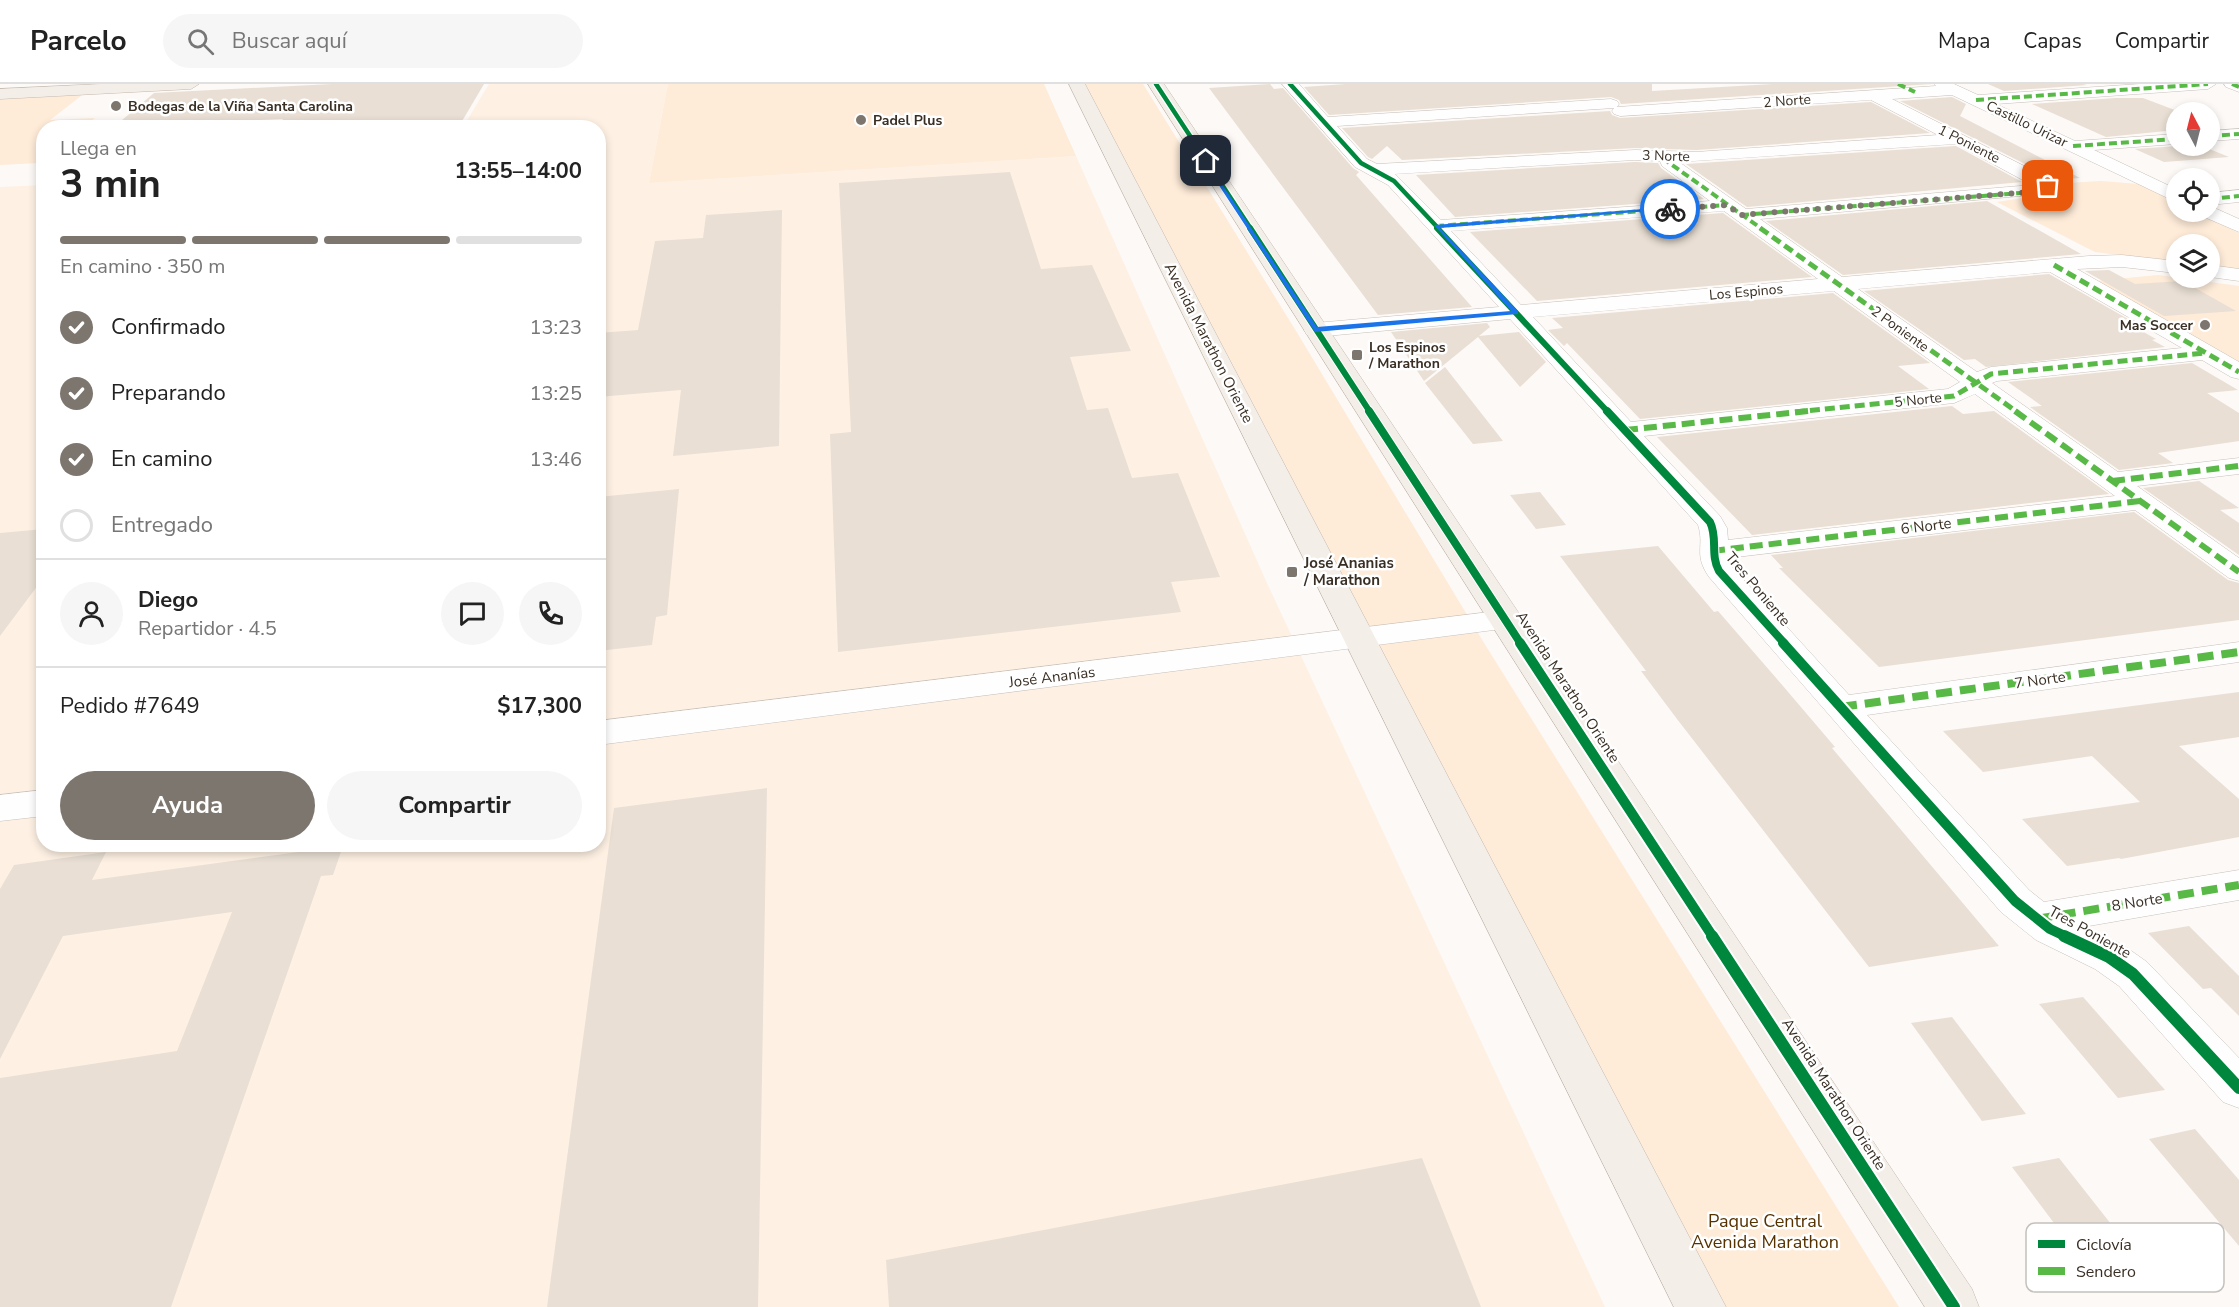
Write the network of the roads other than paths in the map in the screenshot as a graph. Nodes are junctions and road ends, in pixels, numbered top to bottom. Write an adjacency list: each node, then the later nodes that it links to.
1 (191, 84): 12 (main road)
2 (1077, 84): 49 (main road, Avenida Marathon Oriente)
3 (1156, 84): 38 (main road, Avenida Marathon Oriente)
4 (1290, 84): 16 (street, Tres Poniente)
5 (1898, 84): 11 (street)
6 (2208, 84): 14 (street)
7 (2232, 84): 9 (street)
8 (1948, 87): 11 (street, 2 Norte); 14 (street, Castillo Urizar)
9 (2239, 87)
10 (1592, 91): 15 (street)
11 (1915, 92): 13 (street, 2 Norte)
12 (0, 94)
13 (1873, 95): 15 (street, 2 Norte); 20 (street, 1 Poniente)
14 (1976, 100): 22 (street, Castillo Urizar)
15 (1615, 108): 16 (street, 2 Norte); 17 (street)
16 (1324, 122): 24 (street, Tres Poniente)
17 (1639, 125)
18 (2239, 134): 19 (street)
19 (2220, 135)
20 (1958, 139): 23 (street, 3 Norte); 28 (street, 1 Poniente)
21 (2166, 140): 22 (street)
22 (2073, 146): 25 (street, Castillo Urizar)
23 (1665, 148): 24 (street, 3 Norte); 28 (street, 2 Poniente)
24 (1374, 170): 30 (street, Tres Poniente)
25 (2166, 191)
26 (2239, 196): 27 (street)
27 (2220, 198)
28 (1734, 210): 30 (street); 36 (street, 2 Poniente)
29 (2220, 217): 31 (street)
30 (1436, 226): 37 (street, Tres Poniente)
31 (2239, 226)
32 (2054, 265): 33 (street, Los Espinos); 36 (street, Los Espinos); 39 (street)
33 (2166, 266)
34 (2220, 272): 35 (street)
35 (2239, 275)
36 (1838, 284): 37 (street, Los Espinos); 41 (street, 2 Poniente)
37 (1516, 312): 38 (street, Los Espinos); 42 (street, Tres Poniente)
38 (1315, 330): 48 (main road, Avenida Marathon Oriente)
39 (2205, 353): 40 (street); 41 (street, 5 Norte)
40 (2239, 372)
41 (1976, 383): 42 (street, 5 Norte); 44 (street, 2 Poniente)
42 (1625, 430): 46 (street, Tres Poniente)
43 (2239, 466): 44 (street)
44 (2112, 481): 45 (street, 2 Poniente)
45 (2140, 501): 46 (street, 6 Norte); 47 (street, 2 Poniente)
46 (1712, 550): 51 (street, Tres Poniente)
47 (2239, 572)
48 (1506, 620): 49 (street, José Ananías); 59 (main road, Avenida Marathon Oriente)
49 (1359, 638): 52 (street, José Ananías); 58 (main road, Avenida Marathon Oriente)
50 (2239, 652): 51 (street, 7 Norte)
51 (1841, 707): 56 (street, Tres Poniente)
52 (606, 732)
53 (36, 804): 54 (street)
54 (0, 808)
55 (2239, 885): 56 (street, 8 Norte)
56 (2036, 919): 57 (street, Tres Poniente)
57 (2239, 1089)
58 (1701, 1307)
59 (1954, 1307)

